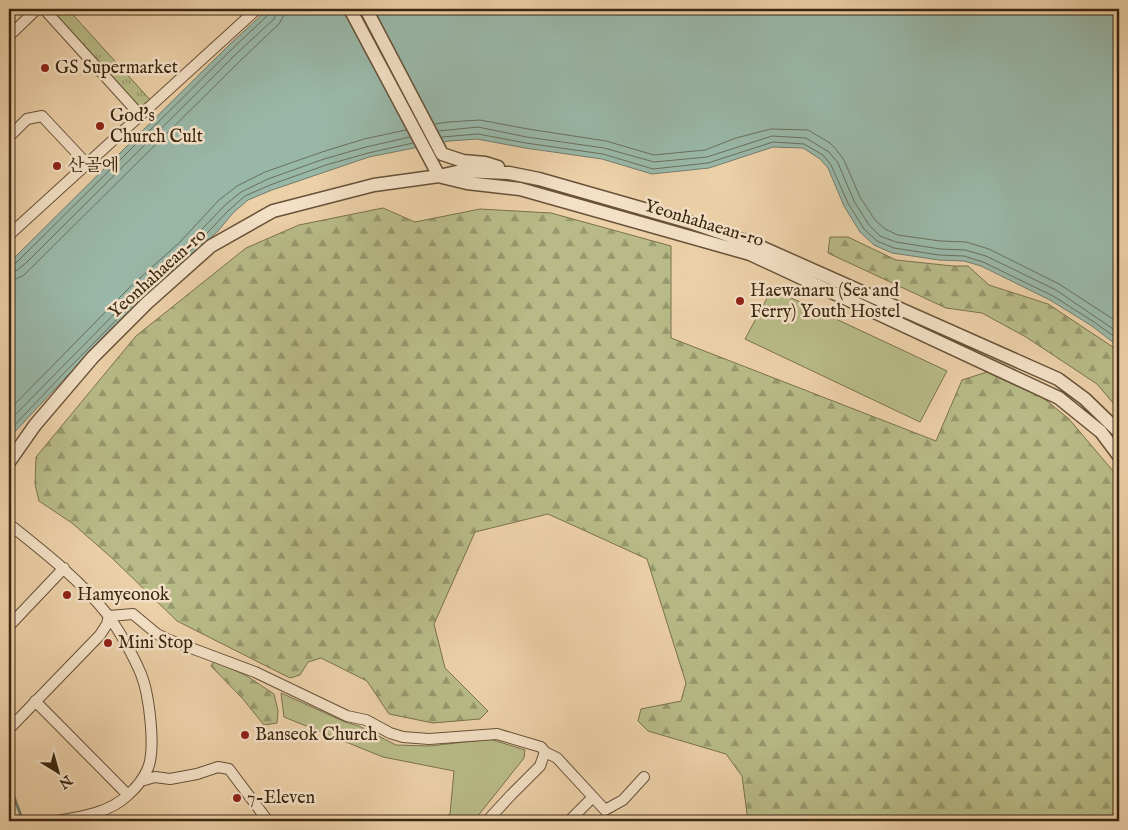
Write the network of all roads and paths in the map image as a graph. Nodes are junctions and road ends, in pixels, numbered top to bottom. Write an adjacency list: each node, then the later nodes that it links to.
1 (37, 9): 6 (street)
2 (44, 9): 7 (street)
3 (257, 9): 7 (street)
4 (350, 9): 11 (street)
5 (366, 9): 10 (street)
6 (9, 36)
7 (140, 115): 9 (street)
8 (9, 137): 9 (street)
9 (86, 163): 12 (street)
10 (509, 173): 11 (street, Yeonhahaean-ro); 13 (street, Yeonhahaean-ro)
11 (439, 176): 14 (street, Yeonhahaean-ro); 15 (street, Yeonhahaean-ro)
12 (9, 235)
13 (1119, 432)
14 (1119, 456)
15 (9, 462)
16 (9, 524): 17 (street)
17 (64, 568): 18 (street); 19 (street)
18 (109, 616): 20 (street); 22 (street); 24 (street)
19 (9, 626)
20 (35, 701): 21 (street); 25 (street)
21 (9, 729)
22 (545, 752): 26 (street); 29 (street)
23 (644, 777): 26 (street)
24 (141, 781): 25 (street); 28 (street)
25 (128, 795): 27 (street)
26 (593, 797): 30 (street)
27 (57, 821)
28 (268, 821)
29 (487, 821)
30 (569, 821)

